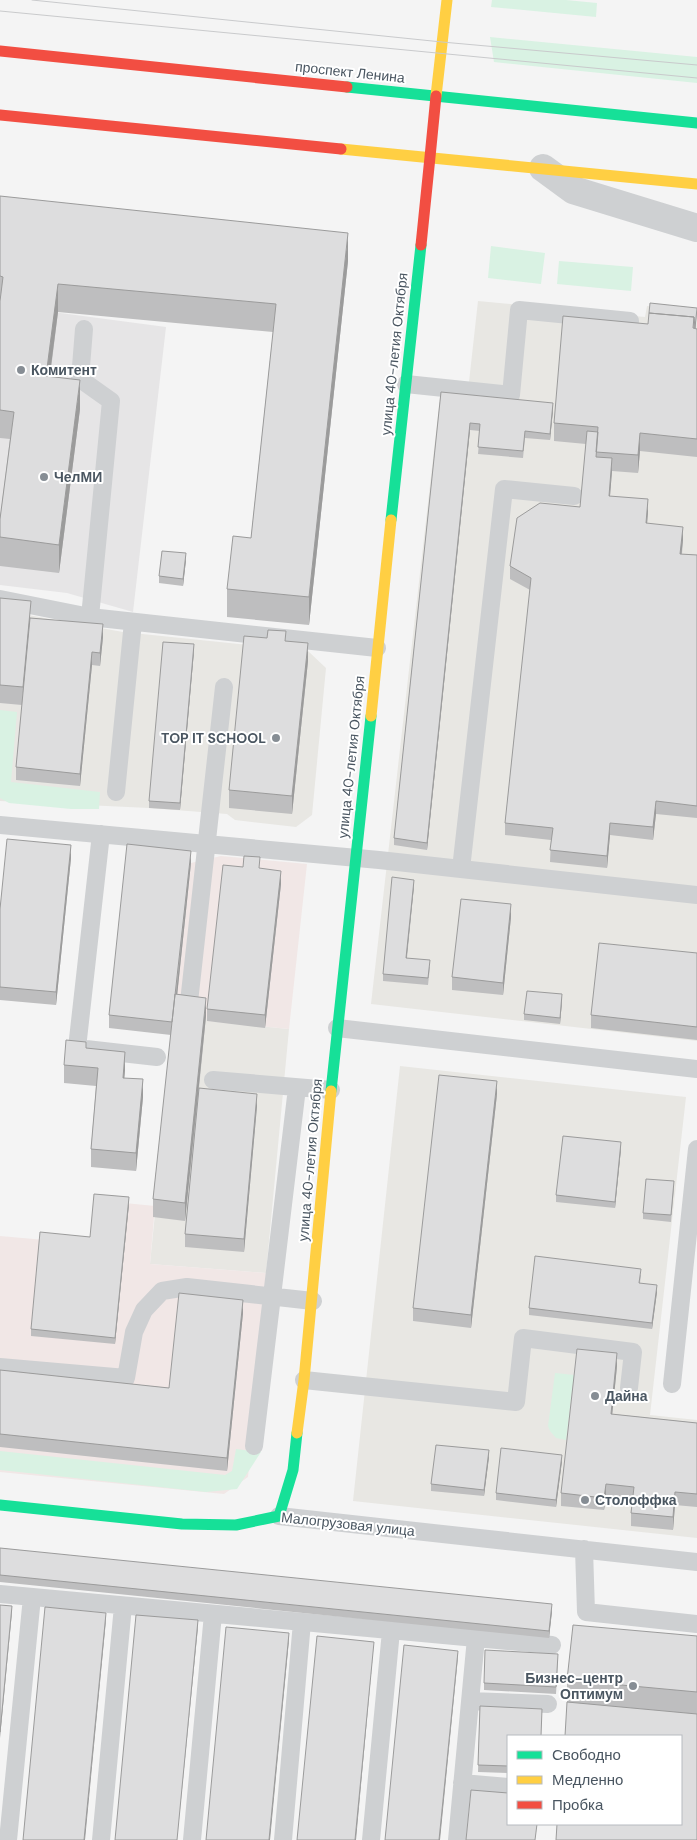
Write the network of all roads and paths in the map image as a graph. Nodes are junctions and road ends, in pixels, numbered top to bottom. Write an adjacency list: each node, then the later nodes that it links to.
1 (447, 0): 3 (street, улица 40-летия Октября)
2 (0, 51): 3 (street, проспект Ленина)
3 (436, 96): 5 (street, проспект Ленина); 6 (street, улица 40-летия Октября)
4 (0, 115): 6 (street)
5 (697, 123)
6 (430, 157): 7 (street); 12 (street, улица 40-летия Октября)
7 (542, 168): 8 (street); 9 (street)
8 (697, 184)
9 (697, 228)
10 (630, 321): 12 (lane)
11 (84, 329): 15 (lane)
12 (406, 384): 17 (street, улица 40-летия Октября)
13 (574, 496): 24 (lane)
14 (0, 599): 15 (lane)
15 (90, 617): 16 (lane)
16 (133, 622): 17 (lane); 19 (lane)
17 (378, 648): 23 (street, улица 40-летия Октября)
18 (224, 687): 22 (lane)
19 (116, 792)
20 (0, 825): 21 (lane)
21 (101, 834): 22 (lane); 28 (lane)
22 (207, 844): 23 (lane); 26 (lane)
23 (355, 858): 24 (lane); 27 (street, улица 40-летия Октября)
24 (462, 869): 25 (lane)
25 (697, 895)
26 (189, 1002)
27 (338, 1028): 29 (lane); 32 (street, улица 40-летия Октября)
28 (157, 1057)
29 (697, 1069)
30 (213, 1080): 31 (lane)
31 (298, 1088): 32 (lane); 34 (lane)
32 (331, 1090): 35 (street, улица 40-летия Октября)
33 (697, 1149): 38 (lane)
34 (273, 1296): 35 (lane); 36 (lane); 40 (lane)
35 (313, 1301): 37 (street, улица 40-летия Октября)
36 (0, 1367)
37 (304, 1380): 39 (lane); 42 (street, улица 40-летия Октября)
38 (672, 1384)
39 (629, 1388)
40 (254, 1446)
41 (0, 1505): 42 (street, Малогрузовая улица)
42 (279, 1516): 43 (lane, Малогрузовая улица)
43 (584, 1549): 44 (lane, Малогрузовая улица); 50 (lane)
44 (697, 1562)
45 (0, 1594): 46 (lane)
46 (32, 1597): 47 (lane); 58 (lane)
47 (123, 1606): 48 (lane); 59 (lane)
48 (213, 1614): 49 (lane); 60 (lane)
49 (302, 1622): 51 (lane); 61 (lane)
50 (697, 1624)
51 (392, 1631): 52 (lane); 62 (lane)
52 (476, 1638): 53 (lane); 54 (lane)
53 (552, 1645)
54 (470, 1701): 55 (lane); 56 (lane)
55 (548, 1704)
56 (462, 1783): 57 (lane); 63 (lane)
57 (507, 1787)
58 (8, 1840)
59 (101, 1840)
60 (192, 1840)
61 (284, 1840)
62 (371, 1840)
63 (457, 1840)

